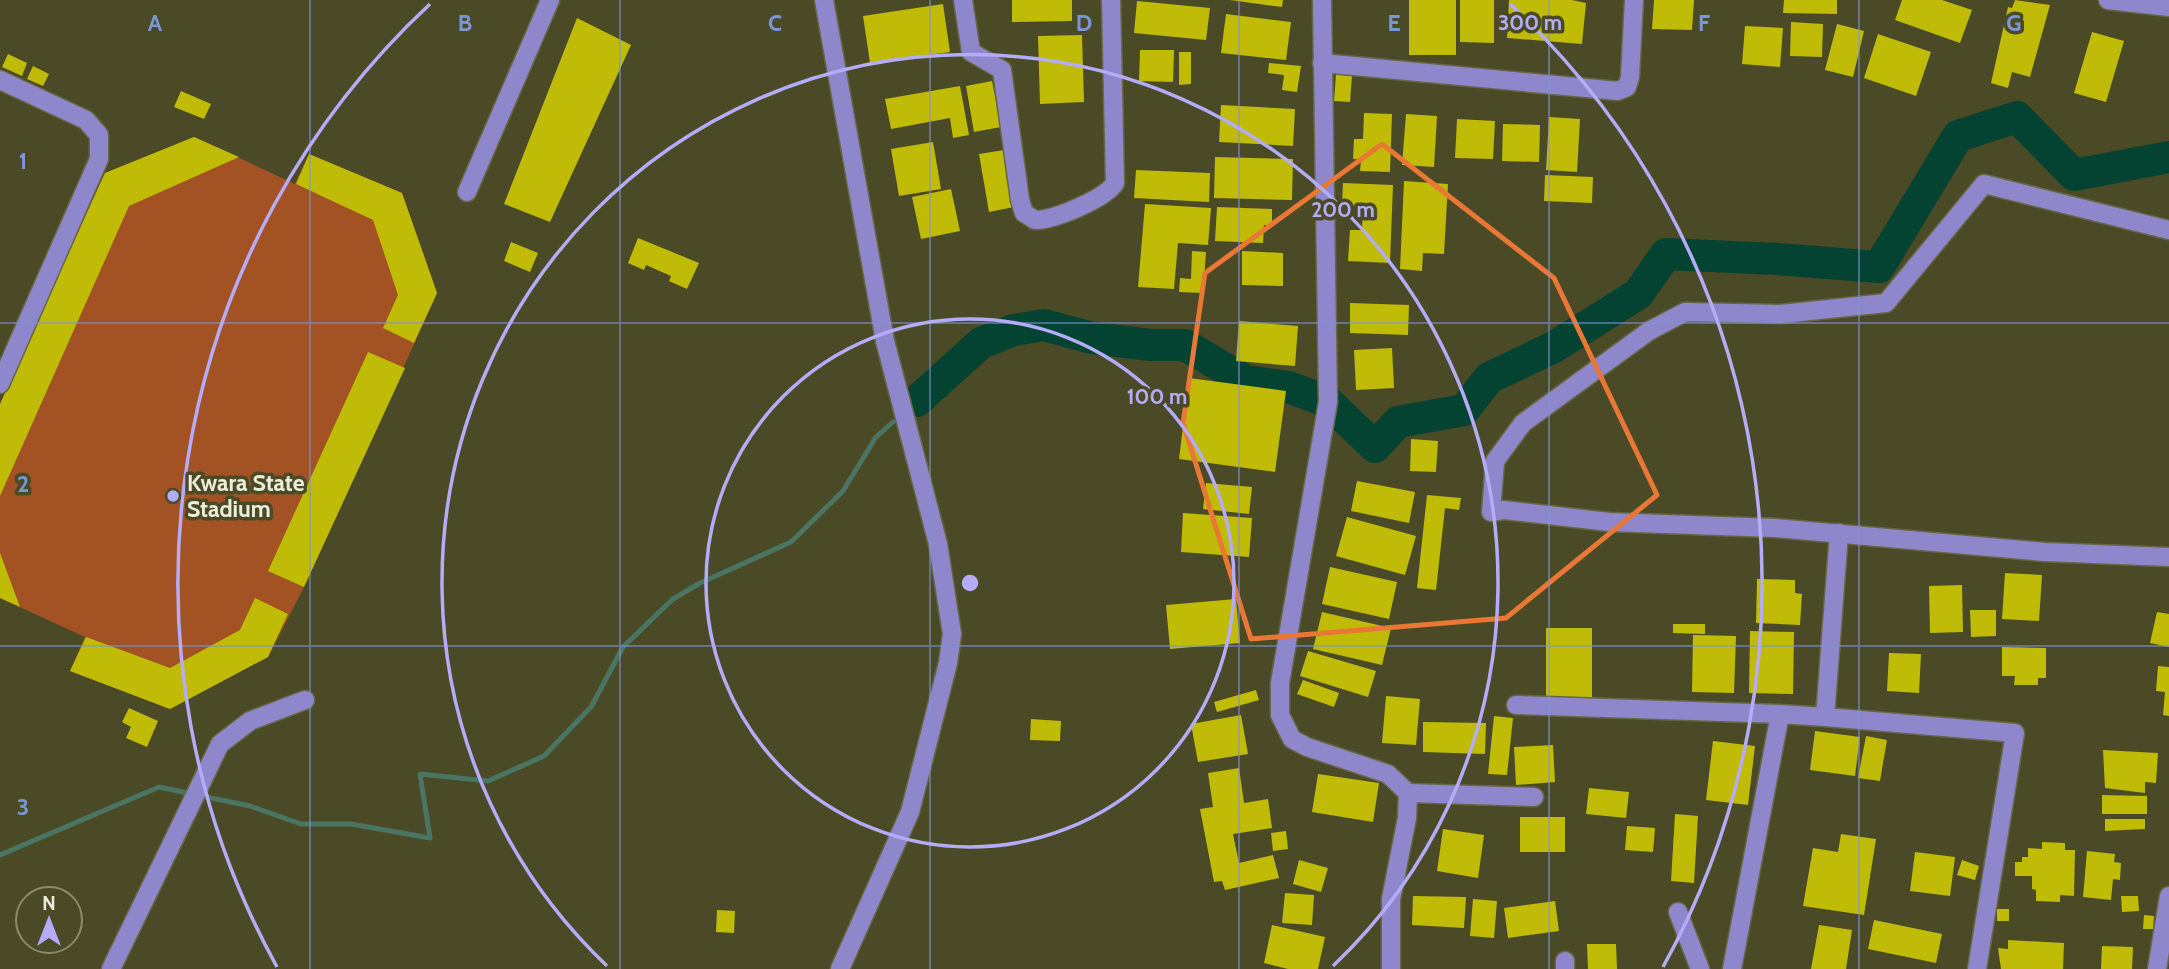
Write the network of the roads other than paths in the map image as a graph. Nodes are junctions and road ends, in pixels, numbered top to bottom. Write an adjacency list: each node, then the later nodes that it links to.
1 (550, 0): 11 (street)
2 (824, 0): 25 (street)
3 (963, 0): 4 (street)
4 (1111, 0)
5 (1322, 0): 9 (street)
6 (1634, 0): 9 (street)
7 (2108, 0): 8 (street)
8 (2169, 7)
9 (1322, 63): 20 (street)
10 (0, 80): 13 (street)
11 (467, 192)
12 (2169, 230): 14 (street)
13 (0, 384)
14 (1839, 533): 15 (street); 19 (street)
15 (2169, 557)
16 (305, 700): 24 (street)
17 (1516, 705): 18 (street)
18 (1780, 714): 19 (street); 28 (street)
19 (1825, 717): 29 (street)
20 (1408, 793): 21 (street); 26 (street)
21 (1534, 797)
22 (2169, 896): 30 (street)
23 (1678, 912): 27 (street)
24 (111, 969)
25 (840, 969)
26 (1391, 969)
27 (1700, 969)
28 (1732, 969)
29 (1977, 969)
30 (2157, 969)

